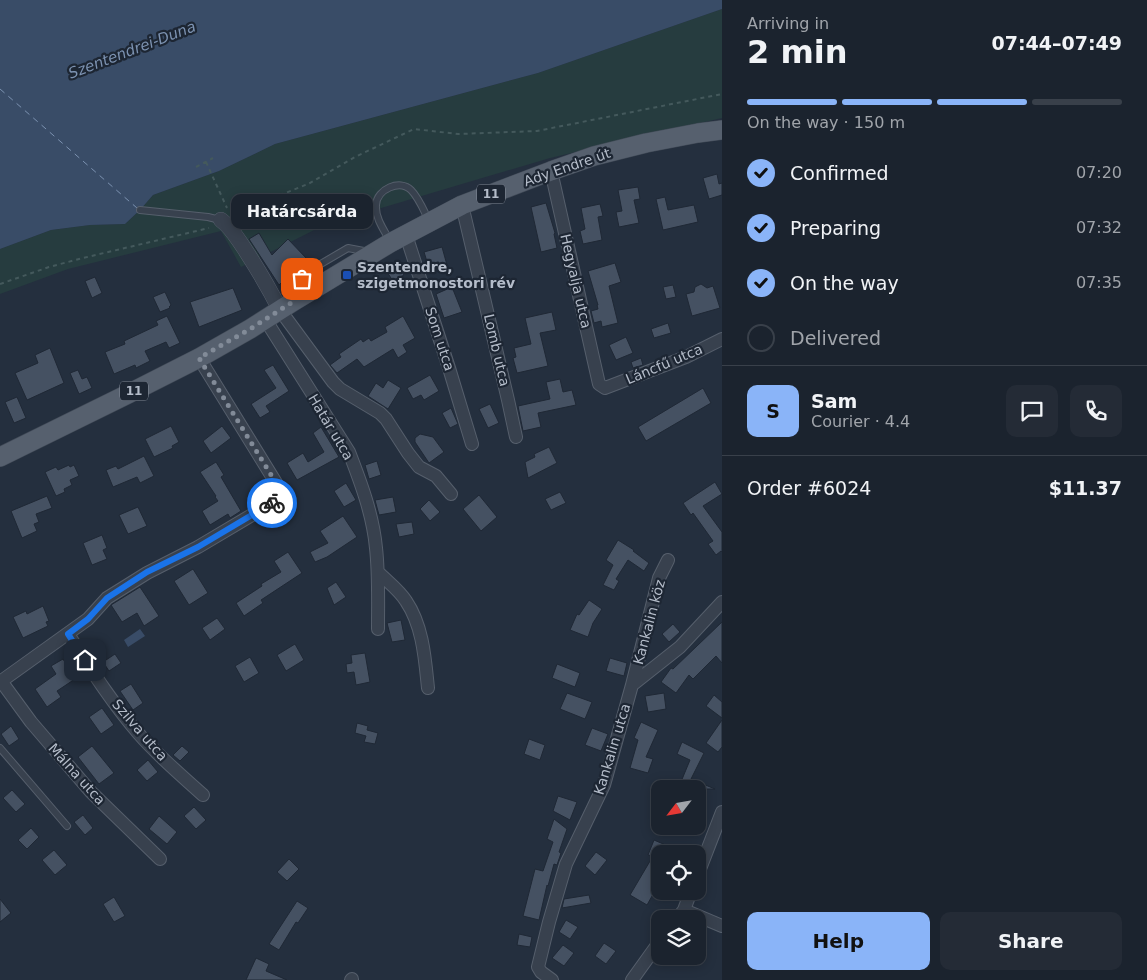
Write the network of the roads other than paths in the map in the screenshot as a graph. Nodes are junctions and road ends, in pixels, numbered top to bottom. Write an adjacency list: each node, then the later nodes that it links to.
1 (722, 130): 2 (main road, Ady Endre út / 11)
2 (550, 171): 3 (main road, Ady Endre út / 11); 11 (street, Hegyalja utca)
3 (462, 205): 6 (main road, Ady Endre út / 11); 12 (street, Lomb utca)
4 (140, 210): 5 (lane)
5 (225, 217): 8 (street)
6 (430, 222): 7 (main road, Ady Endre út / 11); 7 (lane)
7 (391, 243): 8 (main road, Ady Endre út / 11); 13 (street, Som utca)
8 (280, 310): 10 (main road, 11); 15 (street); 17 (street, Határ utca)
9 (722, 339): 11 (street, Láncfű utca)
10 (199, 358): 14 (main road, 11); 20 (street)
11 (605, 388)
12 (516, 437)
13 (472, 444)
14 (0, 457)
15 (451, 494)
16 (668, 560): 22 (street, Kankalin köz)
17 (379, 573): 19 (street, Határ utca); 23 (street)
18 (722, 602): 22 (street, Kankalin utca)
19 (378, 629)
20 (68, 634): 21 (street); 25 (street, Szilva utca)
21 (0, 682): 29 (street, Málna utca)
22 (632, 685): 33 (street, Kankalin utca)
23 (428, 688)
24 (0, 748): 27 (lane)
25 (203, 795)
26 (722, 812): 28 (street)
27 (67, 826)
28 (706, 853)
29 (160, 860)
30 (706, 921): 31 (street)
31 (722, 926)
32 (651, 954): 34 (street)
33 (552, 980)
34 (632, 980)

